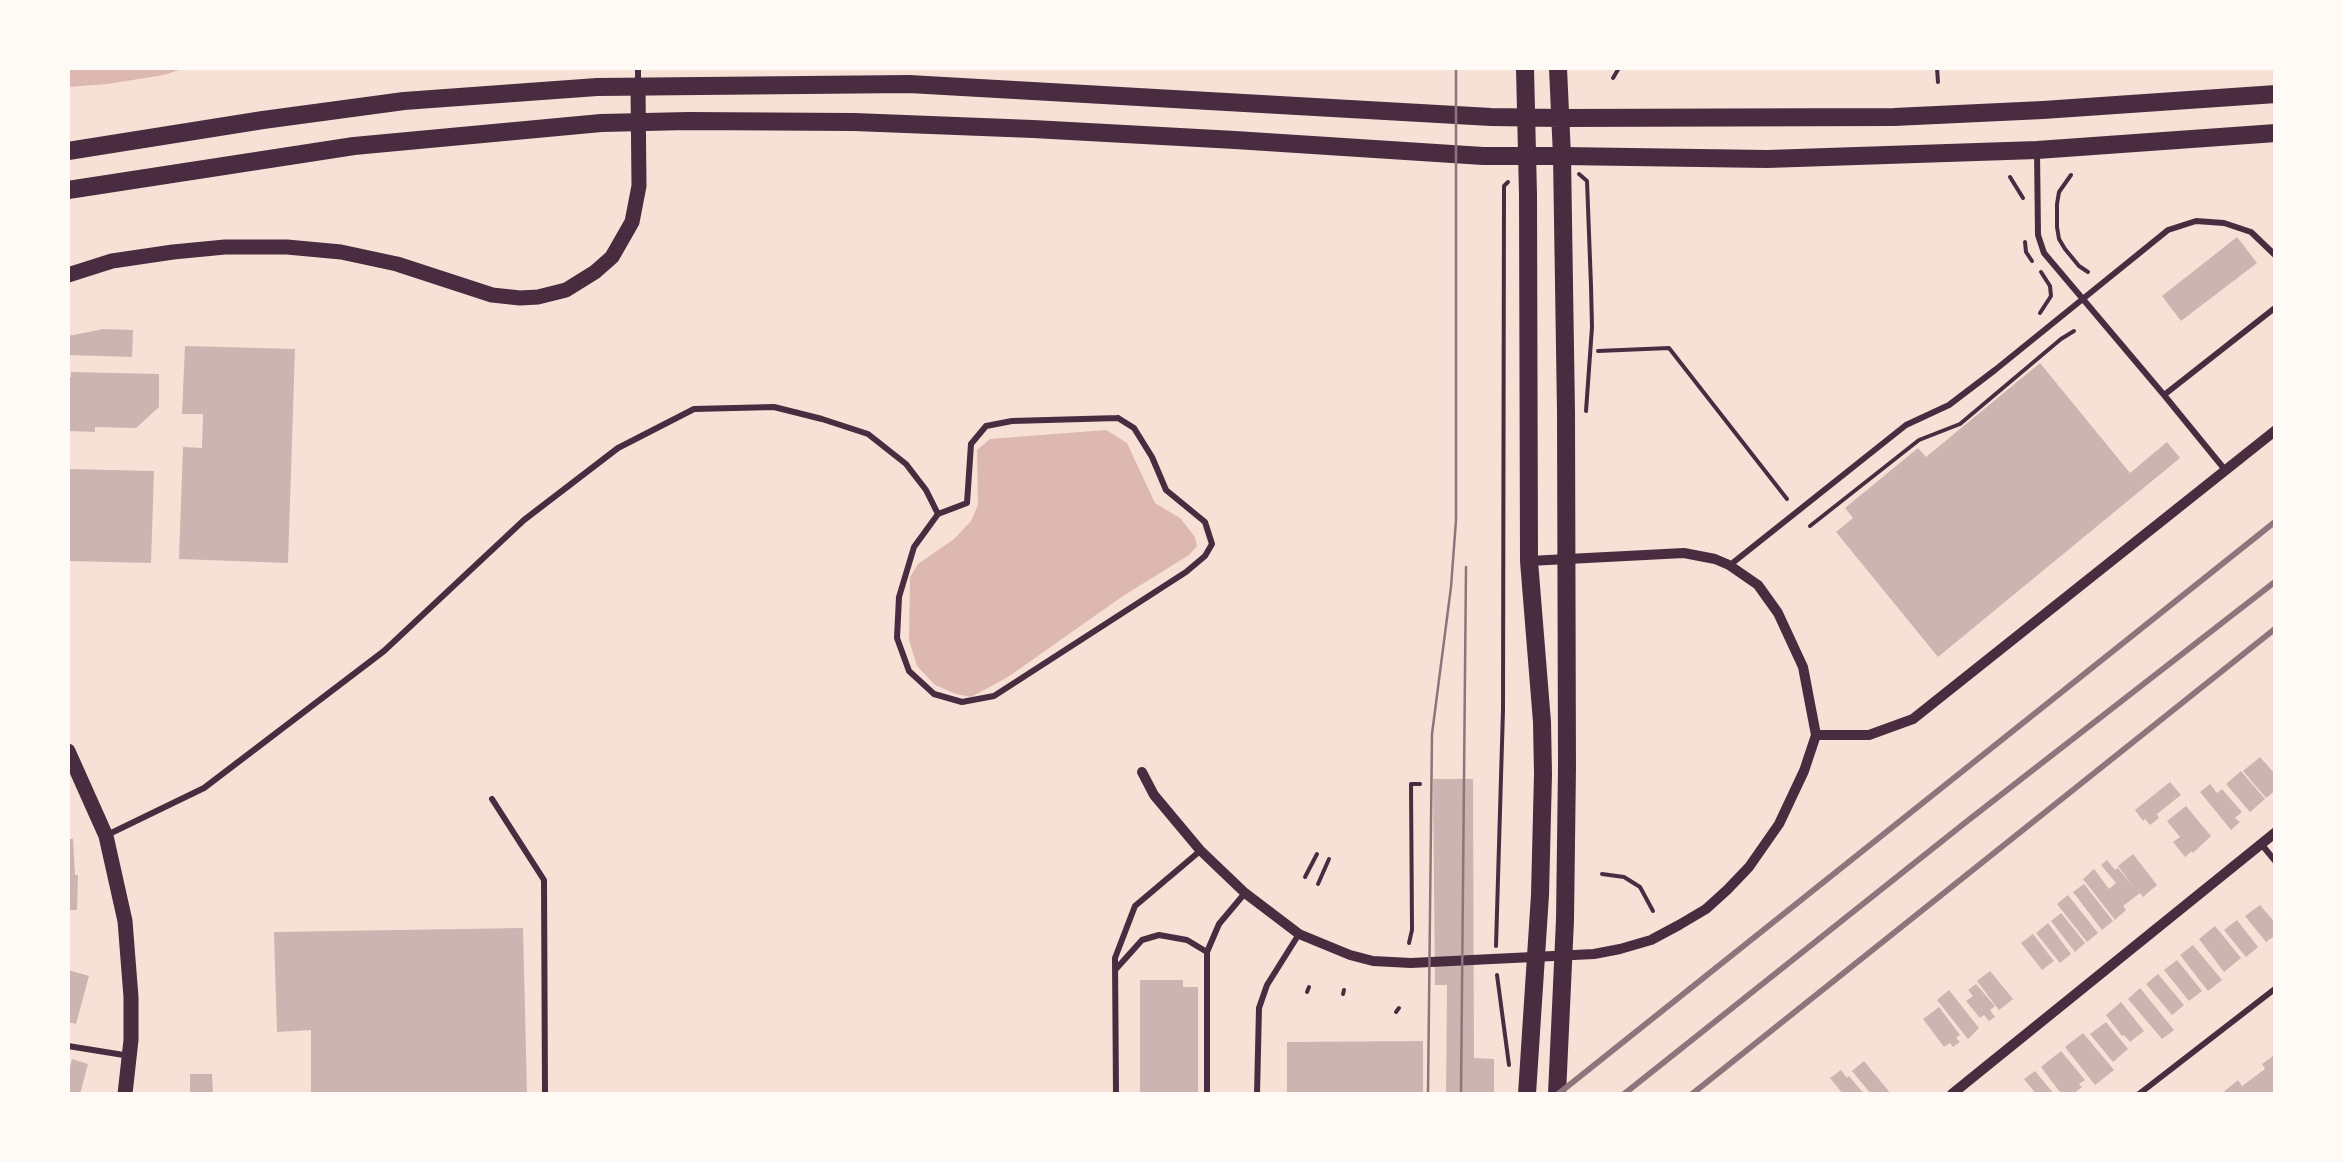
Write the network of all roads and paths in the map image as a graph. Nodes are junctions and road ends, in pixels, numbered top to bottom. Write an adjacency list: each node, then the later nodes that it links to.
1 (1524, 68): 9 (main road)
2 (1558, 68): 10 (main road)
3 (1618, 68): 6 (path)
4 (1936, 68): 7 (path)
5 (638, 77): 9 (main road); 11 (street); 14 (main road)
6 (1613, 78)
7 (1938, 82)
8 (2276, 94): 10 (main road)
9 (1526, 118): 10 (main road); 16 (main road)
10 (1560, 118): 15 (main road)
11 (637, 122): 16 (main road); 18 (main road); 23 (street)
12 (2276, 134): 13 (main road)
13 (2037, 150): 15 (main road); 24 (lane)
14 (68, 151)
15 (1562, 156): 16 (main road); 35 (main road)
16 (1527, 157): 36 (main road)
17 (2071, 175): 22 (path)
18 (68, 190)
19 (1588, 194): 29 (path)
20 (1504, 196): 58 (path)
21 (2276, 256): 24 (lane)
22 (2088, 272)
23 (68, 275)
24 (2082, 301): 28 (lane); 37 (lane)
25 (2276, 307): 28 (lane)
26 (2074, 331): 34 (path)
27 (1598, 351): 32 (path)
28 (2164, 395): 31 (lane)
29 (1586, 419)
30 (2276, 430): 31 (street)
31 (2226, 471): 38 (street)
32 (1787, 500)
33 (938, 514): 33 (lane); 44 (lane)
34 (1810, 526)
35 (1567, 559): 36 (street); 37 (street); 71 (main road)
36 (1529, 561): 70 (main road)
37 (1729, 565): 38 (street)
38 (1816, 735): 55 (street)
39 (68, 751): 44 (street)
40 (1142, 772): 46 (street)
41 (1420, 784): 56 (path)
42 (492, 799): 66 (lane)
43 (2276, 832): 45 (street)
44 (106, 836): 63 (street)
45 (2261, 844): 49 (lane); 72 (street)
46 (1200, 850): 53 (street); 59 (lane)
47 (1317, 854): 51 (path)
48 (1329, 859): 52 (path)
49 (2276, 862)
50 (1602, 874): 54 (path)
51 (1305, 878)
52 (1318, 884)
53 (1245, 893): 55 (street); 57 (lane)
54 (1653, 911)
55 (1299, 934): 69 (lane)
56 (1408, 943)
57 (1207, 952): 59 (lane); 68 (lane)
58 (1496, 956)
59 (1116, 970): 67 (lane)
60 (1497, 971): 64 (path)
61 (2276, 988): 73 (lane)
62 (68, 1046): 63 (lane)
63 (130, 1056): 65 (street)
64 (1510, 1072)
65 (125, 1094)
66 (545, 1094)
67 (1116, 1094)
68 (1207, 1094)
69 (1257, 1094)
70 (1528, 1094)
71 (1557, 1094)
72 (1952, 1094)
73 (2139, 1094)

